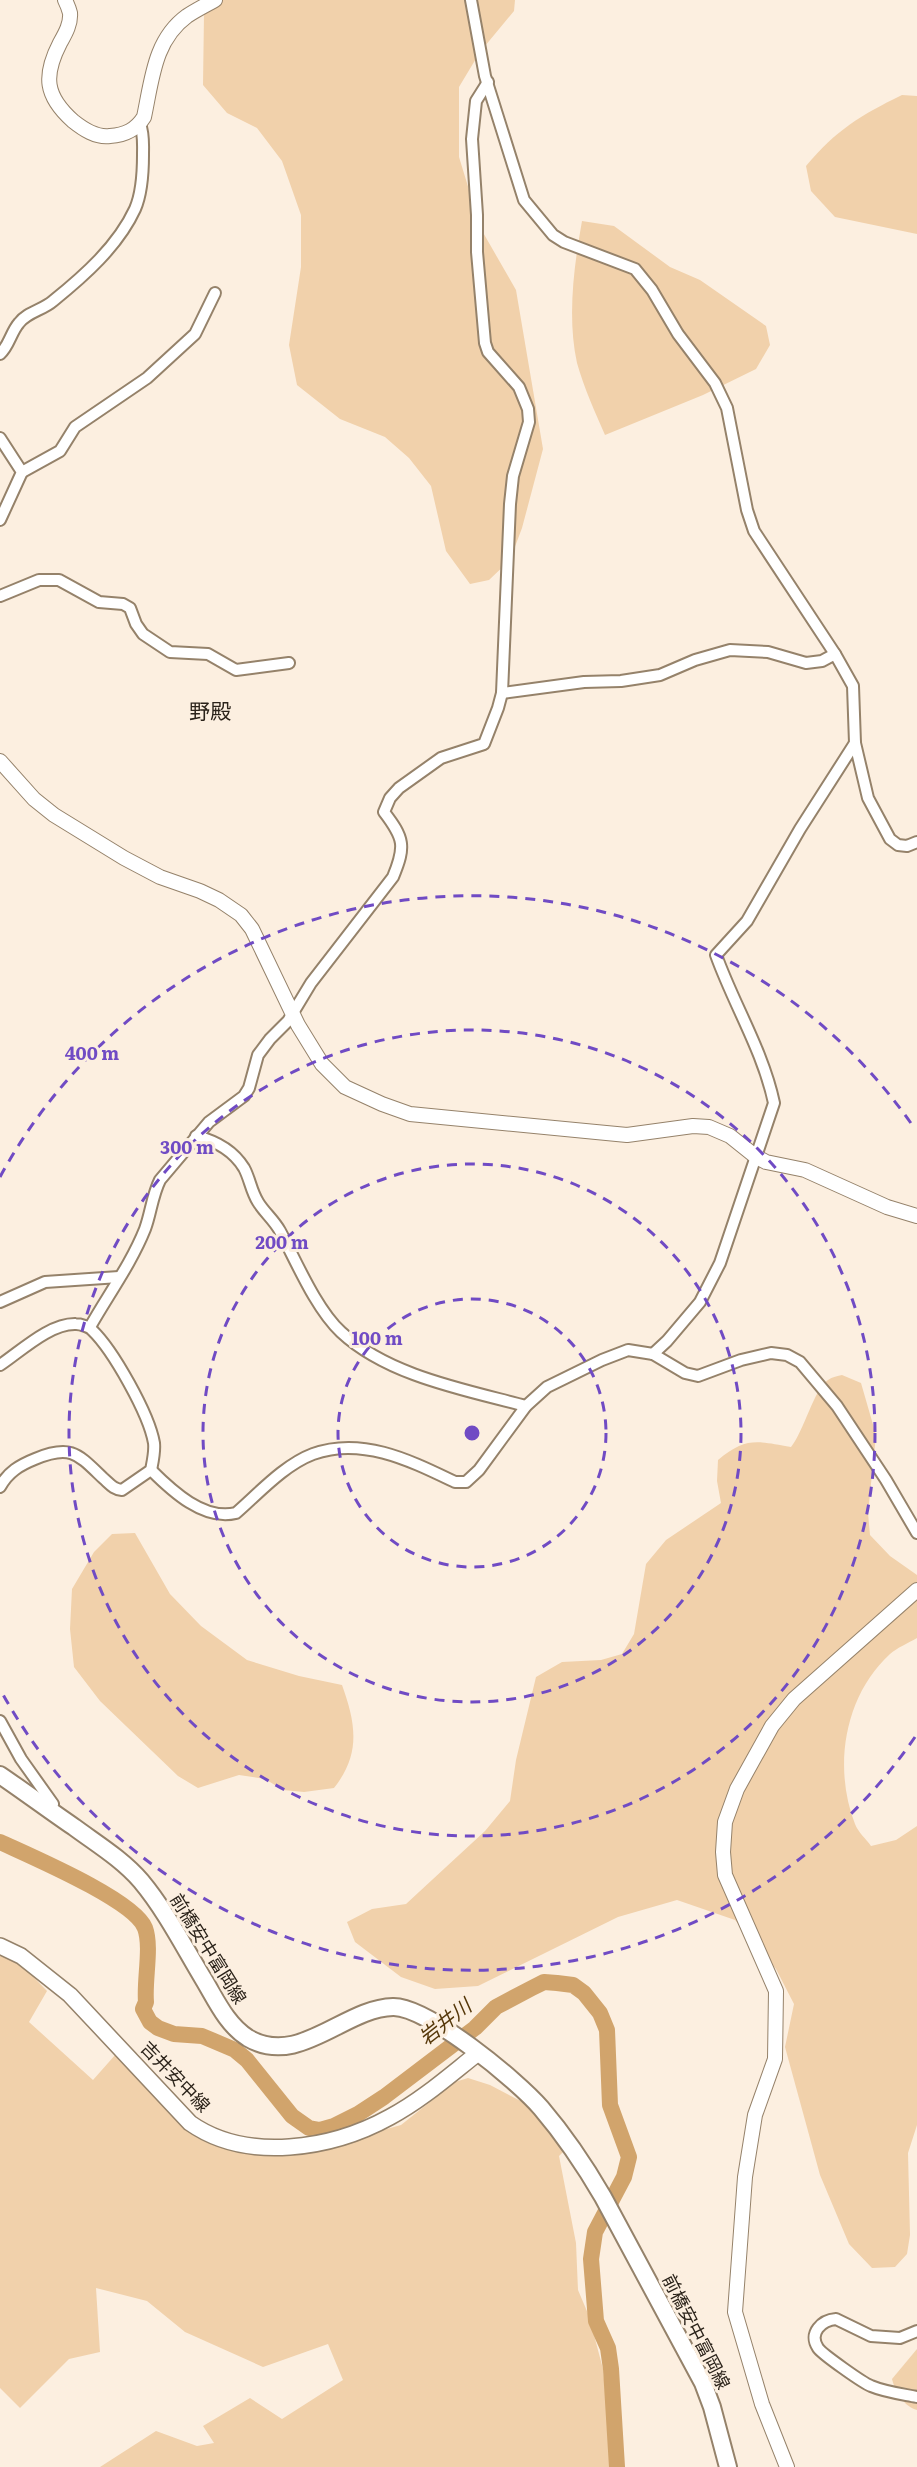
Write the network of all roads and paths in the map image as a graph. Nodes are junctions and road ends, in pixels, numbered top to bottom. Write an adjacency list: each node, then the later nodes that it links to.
1 (65, 0): 5 (street)
2 (215, 0): 5 (street)
3 (471, 0): 4 (street)
4 (488, 82): 12 (street); 14 (street)
5 (140, 124): 7 (street)
6 (215, 293): 9 (street)
7 (0, 354)
8 (0, 438): 9 (street)
9 (22, 472): 10 (street)
10 (0, 520)
11 (0, 596): 13 (street)
12 (835, 654): 14 (street); 15 (street)
13 (289, 663)
14 (502, 693): 18 (street)
15 (855, 743): 17 (street); 20 (street)
16 (0, 761): 18 (street)
17 (917, 842)
18 (293, 1013): 19 (street); 20 (street)
19 (196, 1136): 22 (street); 27 (street)
20 (755, 1156): 21 (street); 25 (street)
21 (917, 1216)
22 (119, 1277): 23 (street); 24 (street)
23 (0, 1302)
24 (90, 1328): 26 (street); 28 (street)
25 (653, 1354): 27 (street); 30 (street)
26 (0, 1365)
27 (526, 1406): 28 (street)
28 (151, 1470): 29 (street)
29 (0, 1487)
30 (917, 1533)
31 (917, 1590): 40 (street)
32 (0, 1721): 34 (street)
33 (0, 1775): 34 (main road, 前橋安中富岡線)
34 (50, 1811): 36 (main road, 前橋安中富岡線)
35 (0, 1946): 36 (main road, 吉井安中線)
36 (475, 2051): 39 (main road, 前橋安中富岡線)
37 (917, 2331): 38 (street)
38 (917, 2397)
39 (728, 2467)
40 (787, 2467)

